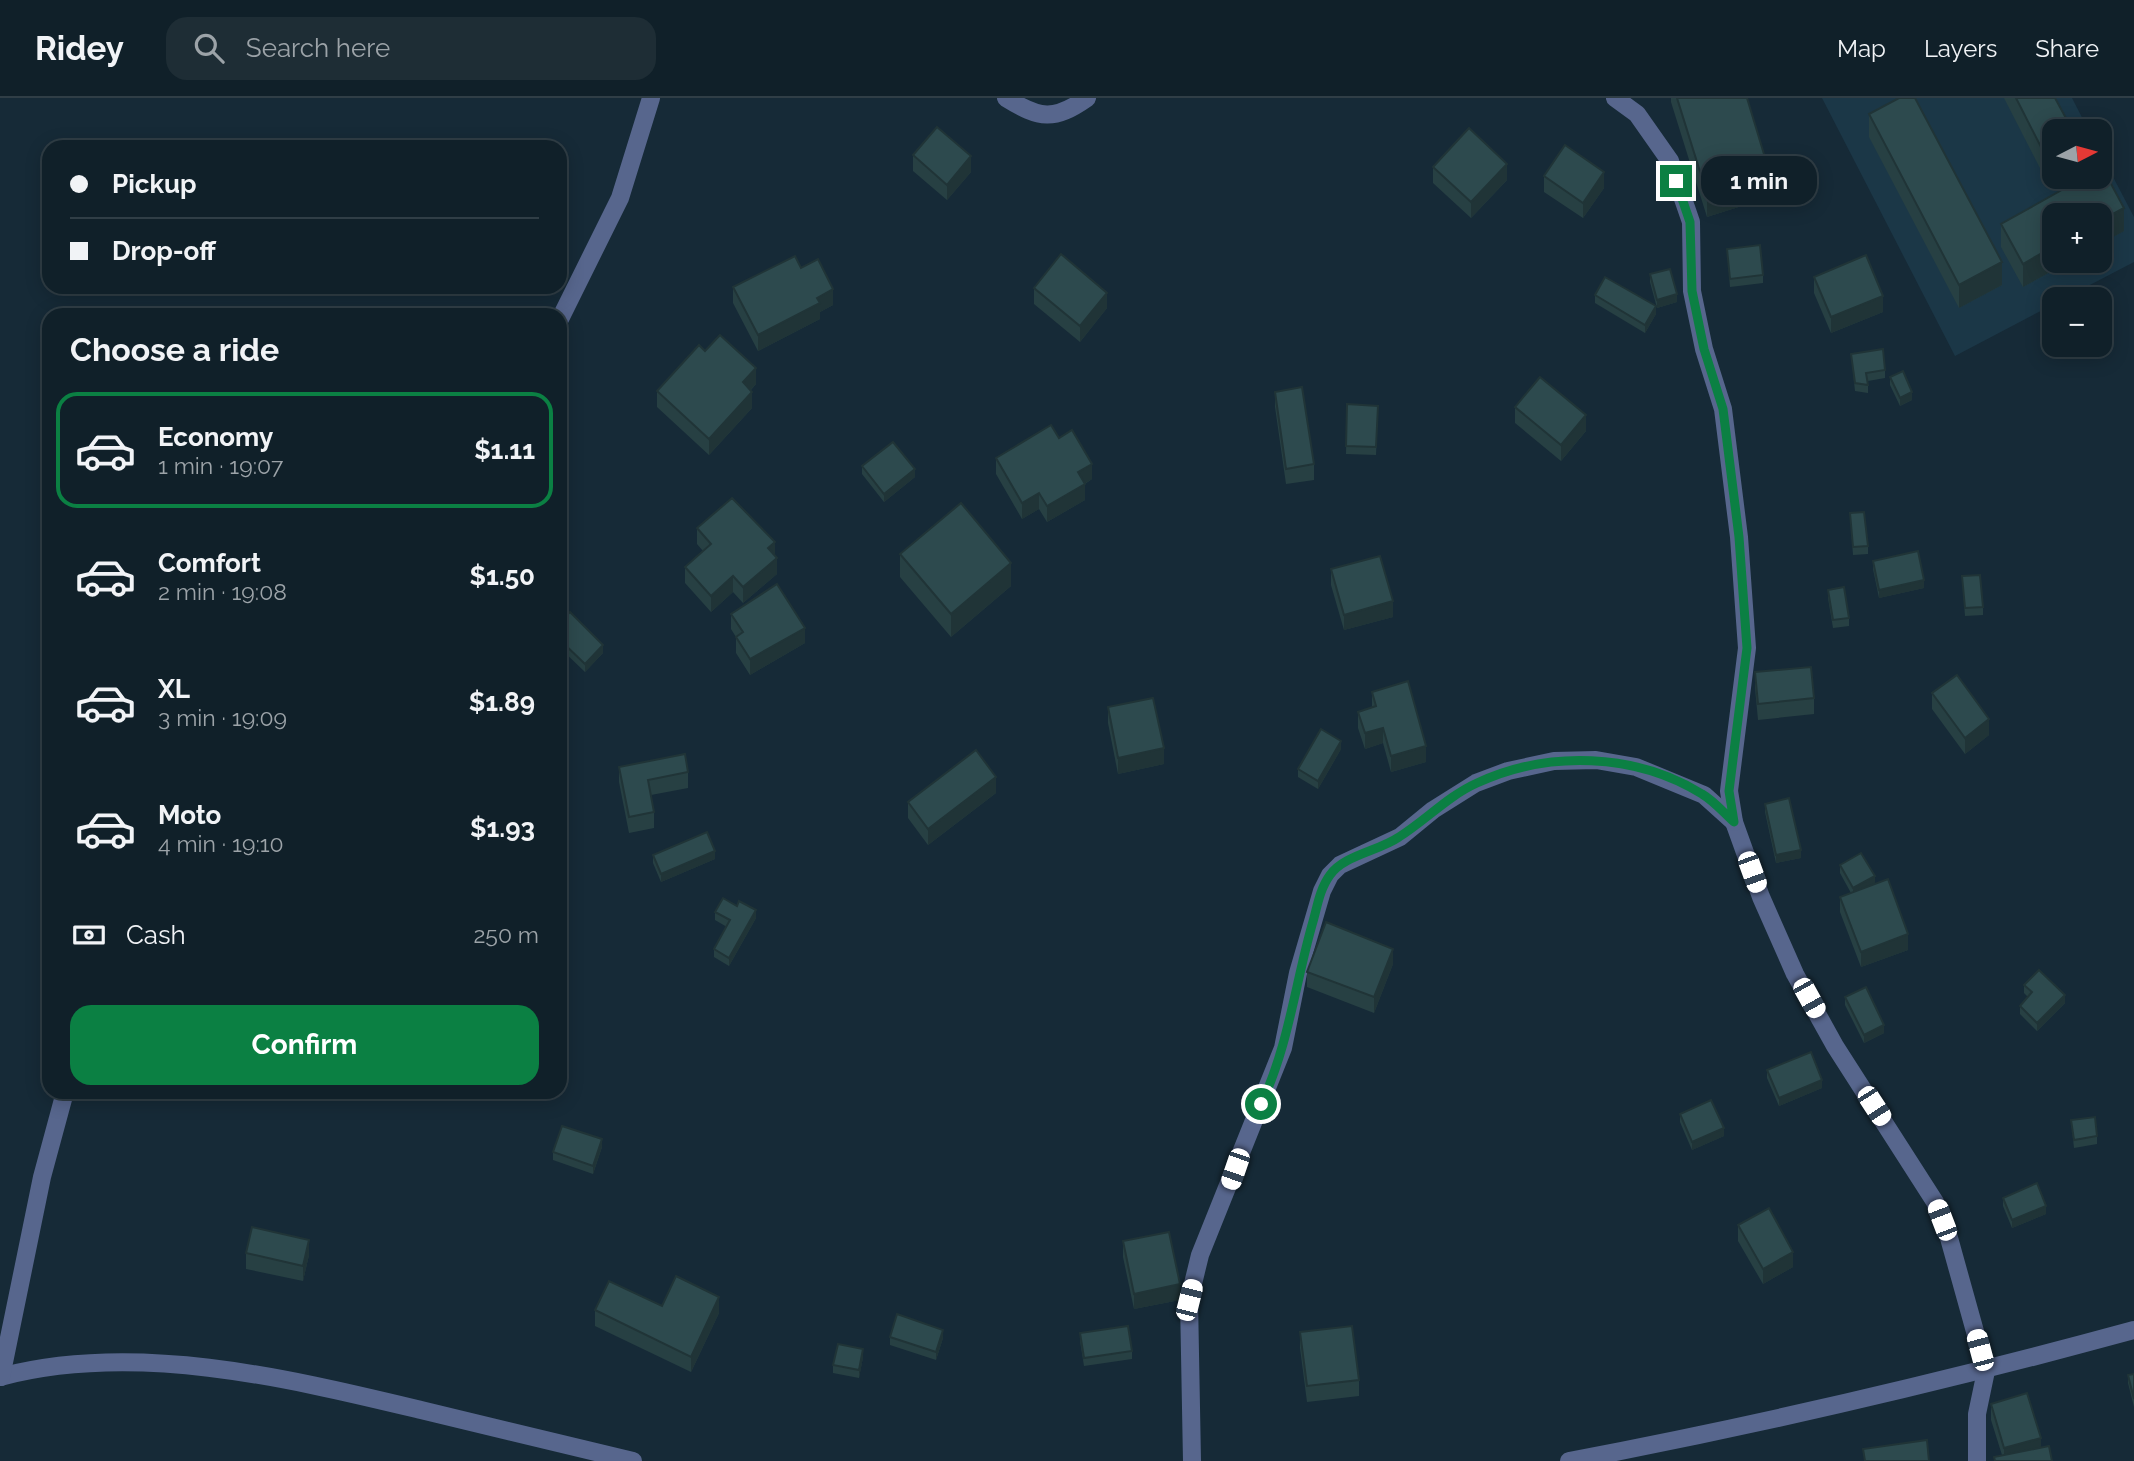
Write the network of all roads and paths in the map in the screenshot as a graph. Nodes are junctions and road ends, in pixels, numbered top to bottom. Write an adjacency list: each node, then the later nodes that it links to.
1 (651, 98): 5 (street)
2 (1006, 98): 3 (street)
3 (1087, 98)
4 (1615, 98): 6 (street)
5 (565, 308)
6 (1734, 822): 9 (street); 12 (street)
7 (63, 1099): 10 (street)
8 (2134, 1330): 9 (street)
9 (1986, 1371): 13 (street); 14 (street)
10 (1, 1377): 11 (street)
11 (633, 1461)
12 (1192, 1461)
13 (1569, 1461)
14 (1976, 1461)

